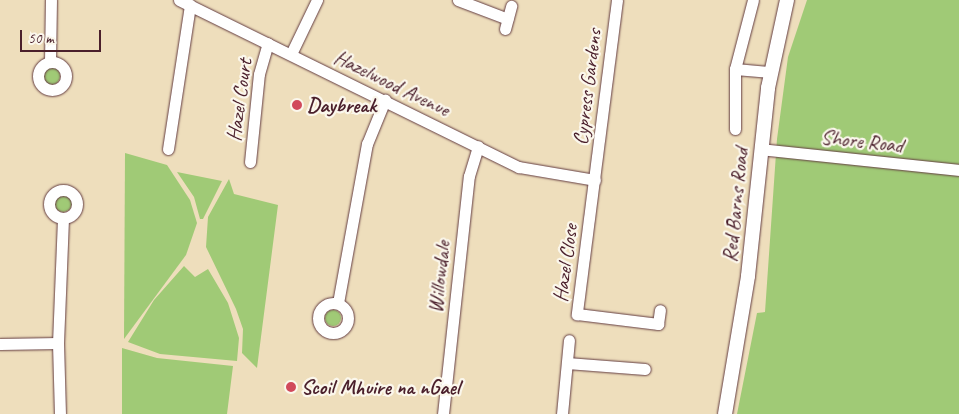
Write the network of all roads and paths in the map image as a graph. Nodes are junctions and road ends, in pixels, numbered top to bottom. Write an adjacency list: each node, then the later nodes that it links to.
1 (51, 0): 11 (street)
2 (317, 0): 10 (street)
3 (458, 0): 8 (street)
4 (617, 0): 21 (street, Cypress Gardens)
5 (754, 0): 12 (street)
6 (787, 0): 13 (street, Red Barns Road)
7 (183, 2): 9 (street, Hazelwood Avenue); 17 (street)
8 (511, 6)
9 (268, 44): 10 (street, Hazelwood Avenue); 19 (street, Hazel Court)
10 (291, 54): 14 (street, Hazelwood Avenue)
11 (50, 62)
12 (735, 69): 13 (street); 15 (street)
13 (771, 72): 18 (street, Red Barns Road)
14 (385, 100): 16 (street, Hazelwood Avenue); 23 (street)
15 (735, 130)
16 (478, 146): 21 (street, Hazelwood Avenue); 31 (street, Willowdale)
17 (166, 149)
18 (760, 150): 20 (street, Shore Road); 33 (street, Red Barns Road)
19 (250, 162)
20 (959, 170)
21 (595, 180): 24 (street, Hazel Close)
22 (63, 218): 27 (street)
23 (338, 303)
24 (660, 310)
25 (569, 340): 28 (street)
26 (0, 344): 27 (street)
27 (58, 344): 30 (street)
28 (567, 363): 29 (street); 32 (street)
29 (645, 369)
30 (60, 414)
31 (443, 414)
32 (562, 414)
33 (724, 414)

